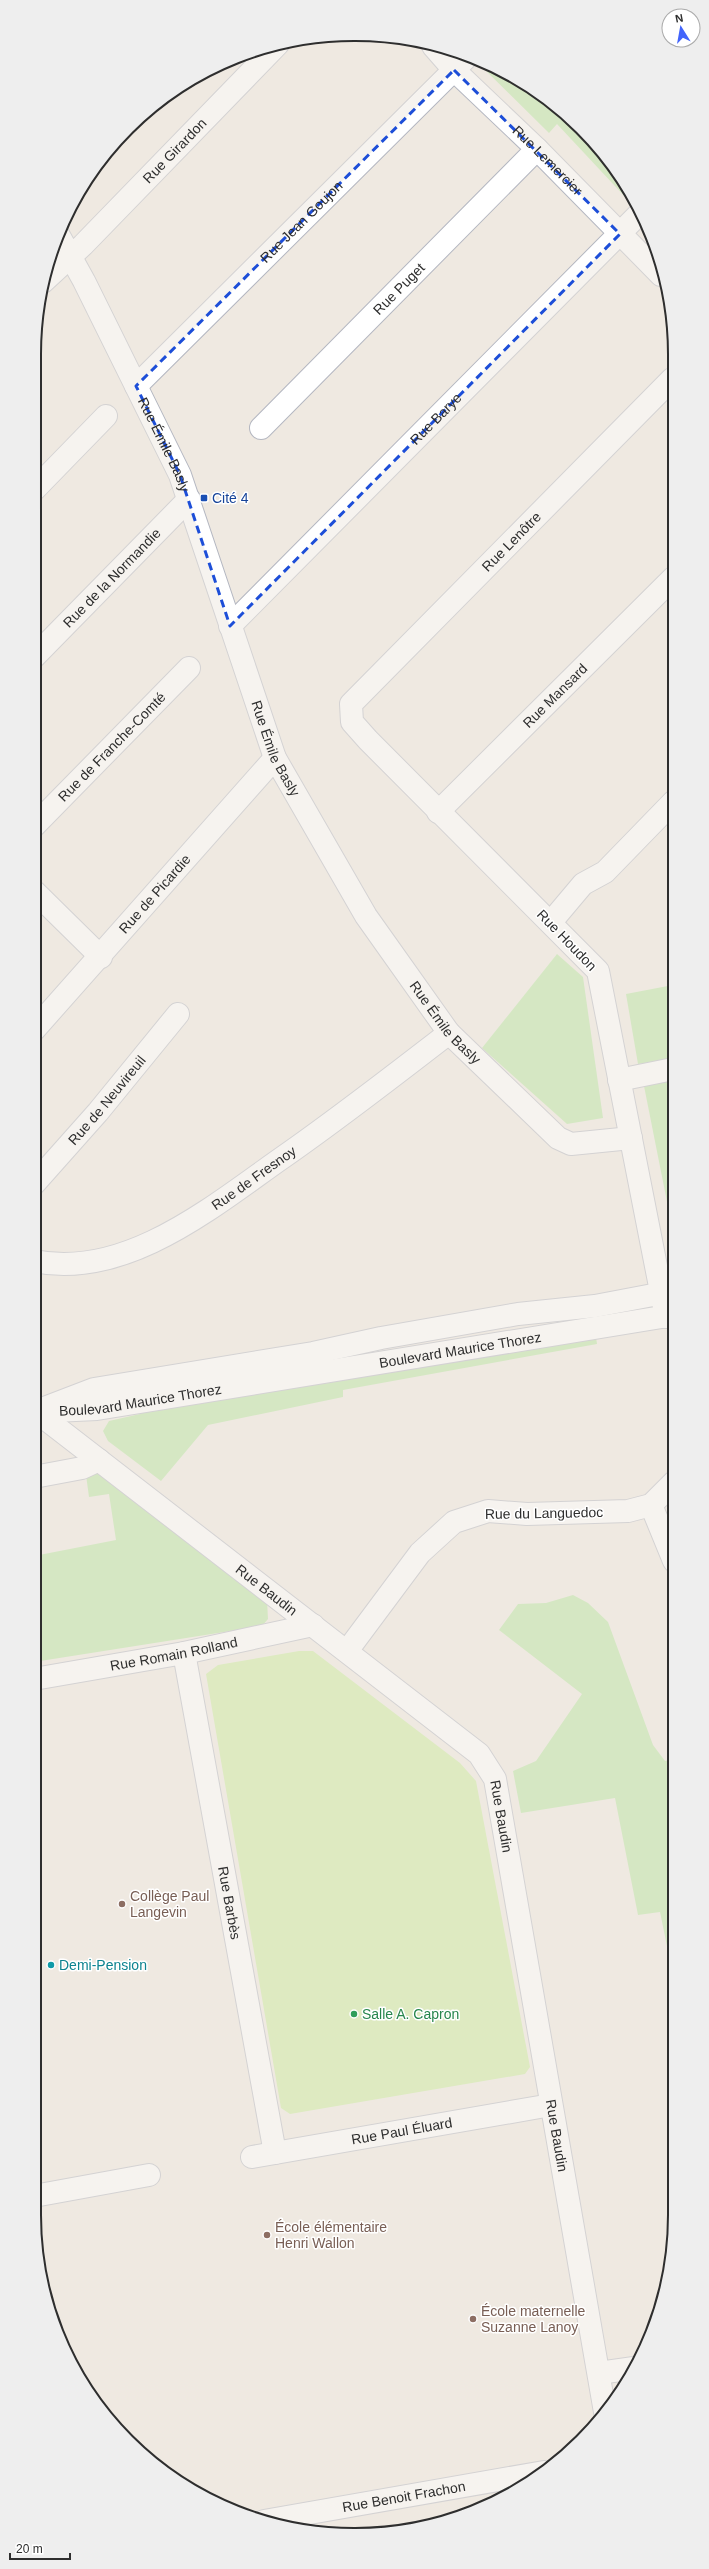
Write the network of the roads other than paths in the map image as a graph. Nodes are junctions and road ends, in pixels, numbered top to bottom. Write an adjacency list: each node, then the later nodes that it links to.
1 (269, 53): 8 (street, Rue Girardon)
2 (451, 57): 3 (street, Rue Lemercier)
3 (461, 63): 4 (street, Rue Lemercier); 12 (street, Rue Jean Goujon)
4 (537, 149): 6 (street, Rue Lemercier); 14 (street, Rue Puget)
5 (636, 217): 6 (street, Rue Barye)
6 (620, 234): 9 (street, Rue Lemercier); 18 (street, Rue Barye)
7 (63, 241): 8 (street, Rue Émile Basly)
8 (71, 255): 10 (street, Rue Girardon); 12 (street, Rue Émile Basly)
9 (656, 270)
10 (52, 273)
11 (668, 384): 21 (street, Rue Lenôtre)
12 (136, 386): 16 (street, Rue Émile Basly)
13 (106, 416): 15 (street)
14 (261, 428)
15 (41, 483)
16 (189, 499): 18 (street, Rue Émile Basly); 19 (street, Rue de la Normandie)
17 (668, 583): 24 (street, Rue Mansard)
18 (230, 626): 22 (street, Rue Émile Basly)
19 (41, 650)
20 (189, 668): 25 (street, Rue de Franche-Comté)
21 (351, 704): 24 (street, Rue Houdon)
22 (275, 758): 28 (street, Rue de Picardie); 31 (street, Rue Émile Basly)
23 (668, 807): 27 (street)
24 (438, 812): 27 (street, Rue Houdon)
25 (41, 819)
26 (41, 898): 28 (street)
27 (551, 922): 33 (street, Rue Houdon)
28 (100, 957): 30 (street, Rue de Picardie)
29 (178, 1014): 35 (street, Rue de Neuvireuil)
30 (41, 1022)
31 (449, 1033): 34 (street, Rue Émile Basly); 36 (street, Rue de Fresnoy)
32 (668, 1070): 33 (street)
33 (619, 1080): 34 (street, Rue Houdon)
34 (631, 1138): 37 (street, Rue Houdon)
35 (41, 1176)
36 (41, 1262)
37 (668, 1292): 39 (street, Boulevard Maurice Thorez)
38 (668, 1316): 40 (street, Boulevard Maurice Thorez)
39 (41, 1408)
40 (41, 1411)
41 (41, 1416): 42 (street, Rue Baudin)
42 (99, 1460): 43 (street); 47 (street, Rue Baudin)
43 (41, 1476)
44 (668, 1488): 45 (street)
45 (651, 1505): 46 (street); 48 (street, Rue du Languedoc)
46 (668, 1546)
47 (313, 1625): 48 (street, Rue Baudin); 49 (street, Rue Romain Rolland)
48 (347, 1651): 51 (street, Rue Baudin)
49 (184, 1654): 50 (street, Rue Romain Rolland); 52 (street, Rue Barbès)
50 (41, 1678)
51 (551, 2105): 52 (street, Rue Paul Éluard); 57 (street, Rue Baudin)
52 (275, 2153): 53 (street, Rue Paul Éluard)
53 (252, 2157)
54 (149, 2175): 55 (street)
55 (41, 2195)
56 (627, 2369): 57 (street)
57 (599, 2373): 58 (street, Rue Baudin)
58 (604, 2404)
59 (530, 2475): 60 (street, Rue Benoit Frachon)
60 (279, 2518)

